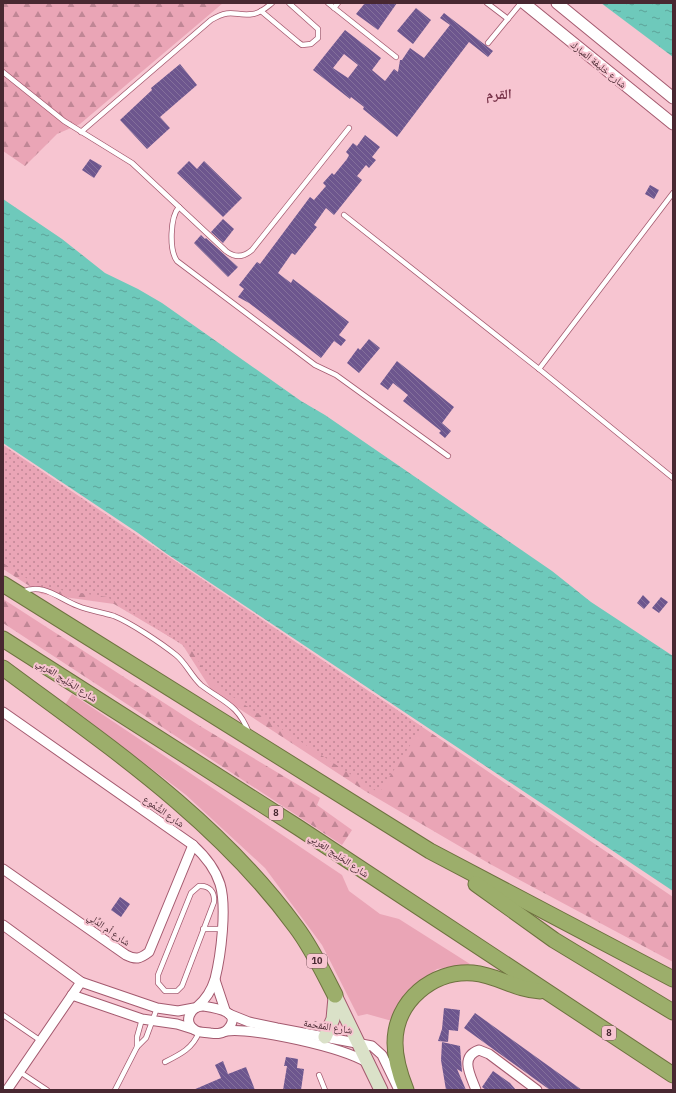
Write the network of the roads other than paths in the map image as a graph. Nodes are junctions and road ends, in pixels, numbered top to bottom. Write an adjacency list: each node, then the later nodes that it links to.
1 (272, 3): 10 (lane)
2 (288, 3): 10 (lane)
3 (328, 3): 9 (lane)
4 (338, 3): 9 (lane)
5 (487, 3): 11 (lane)
6 (521, 3): 11 (lane)
7 (524, 3): 16 (street, شارع خليفة المبارك)
8 (557, 3): 15 (street, شارع خليفة المبارك)
9 (334, 8): 13 (lane)
10 (261, 11): 18 (lane)
11 (508, 19): 12 (lane)
12 (488, 43)
13 (396, 57)
14 (3, 72): 18 (lane)
15 (673, 98)
16 (673, 124)
17 (348, 128): 20 (lane)
18 (81, 132): 20 (lane)
19 (673, 193): 22 (lane)
20 (179, 207): 23 (lane)
21 (344, 215): 22 (lane)
22 (539, 369): 24 (lane)
23 (448, 456)
24 (673, 478)
25 (3, 584): 26 (highway)
26 (18, 594): 30 (highway); 30 (lane)
27 (3, 639): 42 (highway, شارع الخَلِيج العَربِي / 8)
28 (3, 668): 44 (highway, 10)
29 (3, 712): 31 (street, شارع الشُّمُوع)
30 (251, 738): 32 (highway)
31 (193, 845): 33 (street, شارع أم الدِّلِي); 34 (street, شارع الشُّمُوع)
32 (430, 851): 39 (highway); 50 (highway)
33 (3, 869)
34 (220, 884): 35 (lane); 38 (street, شارع الشُّمُوع)
35 (208, 888): 37 (lane); 37 (lane)
36 (3, 925): 41 (street)
37 (203, 929): 38 (lane)
38 (222, 929): 40 (street, شارع الشُّمُوع)
39 (673, 978)
40 (215, 980): 47 (street, شارع الشُّمُوع); 49 (street, شارع الشُّمُوع)
41 (81, 982): 43 (street); 45 (street)
42 (545, 992): 64 (highway, شارع الخَلِيج العَربِي / 8); 71 (highway)
43 (72, 995): 48 (street); 57 (street)
44 (335, 995): 56 (main road); 58 (main road, 10)
45 (127, 998): 46 (street); 48 (street)
46 (156, 1008): 47 (street); 53 (lane)
47 (195, 1008): 49 (street); 54 (street)
48 (123, 1012): 52 (street)
49 (227, 1012): 55 (street); 56 (street, شارع المَقحَمة)
50 (673, 1012)
51 (3, 1015): 57 (lane)
52 (142, 1019): 53 (street); 59 (lane)
53 (152, 1022): 54 (street); 59 (lane)
54 (196, 1030): 55 (street); 60 (lane)
55 (226, 1031): 61 (street, شارع المَقحَمة)
56 (325, 1037): 58 (street, شارع المَقحَمة)
57 (41, 1041): 62 (street)
58 (358, 1042): 61 (main road, 10); 70 (street, شارع المَقحَمة)
59 (137, 1047): 67 (lane)
60 (165, 1062)
61 (369, 1064): 69 (main road, 10)
62 (20, 1072): 65 (street); 66 (lane)
63 (319, 1075): 68 (lane)
64 (673, 1075)
65 (7, 1090)
66 (47, 1090)
67 (115, 1090)
68 (325, 1090)
69 (381, 1090)
70 (399, 1090)
71 (406, 1090)
72 (476, 1090): 73 (street)
73 (537, 1090)

